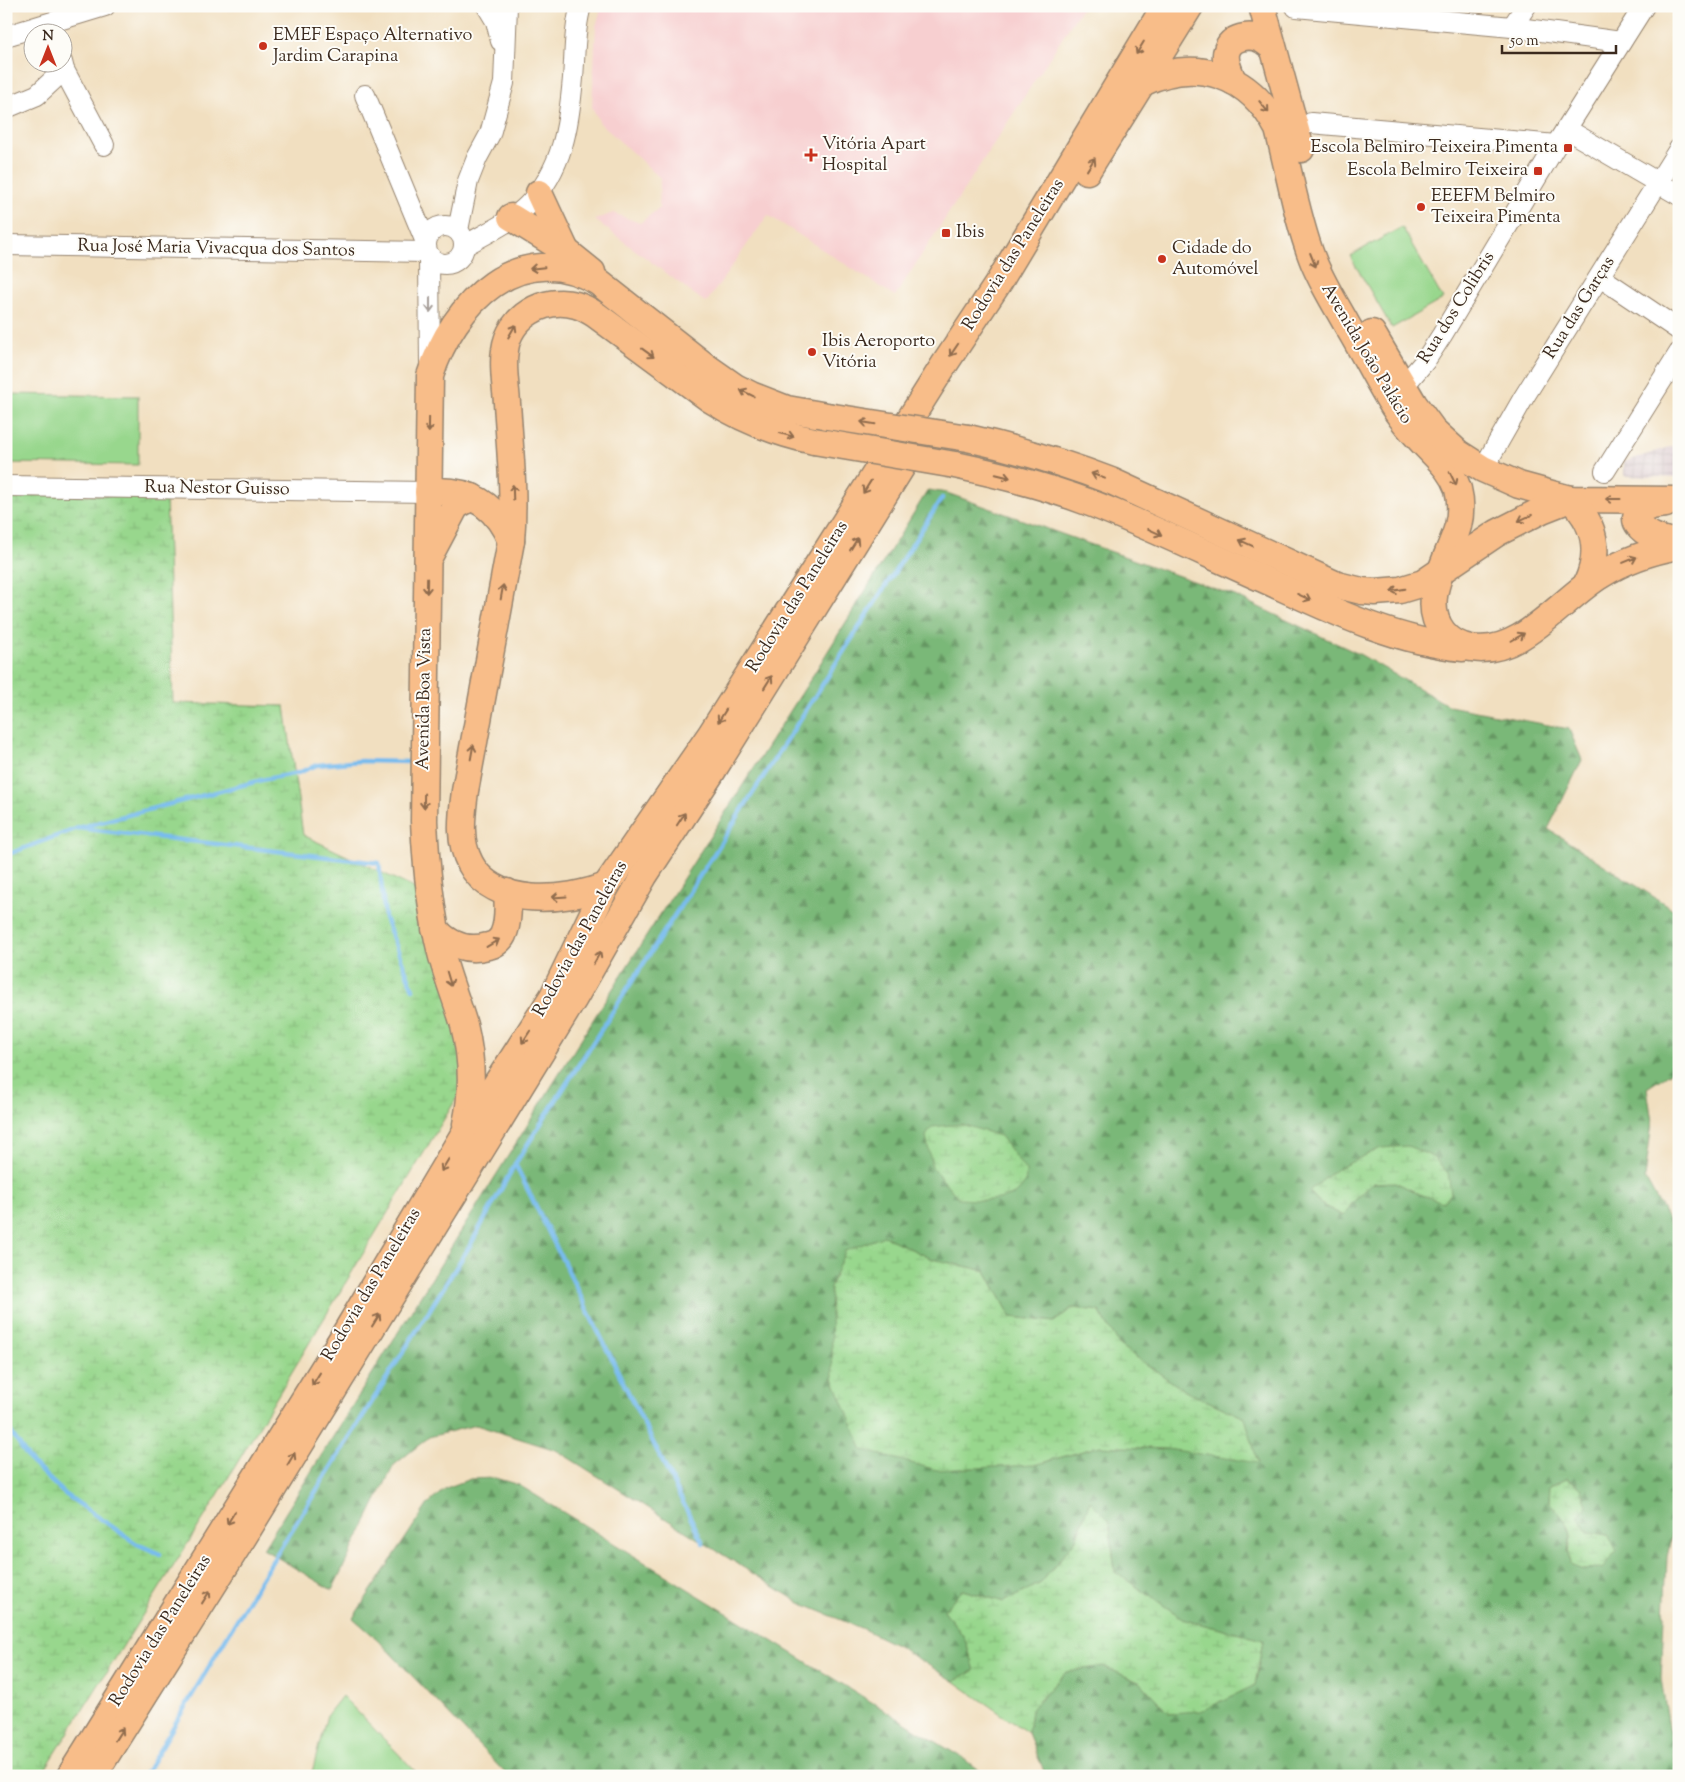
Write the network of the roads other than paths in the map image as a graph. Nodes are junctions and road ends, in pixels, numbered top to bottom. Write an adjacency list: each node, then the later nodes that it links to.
1 (105, 6): 12 (street)
2 (487, 6): 17 (street)
3 (507, 6): 17 (street)
4 (581, 6): 30 (street)
5 (1166, 6): 57 (main road, Rodovia das Paneleiras, one-way to 57)
6 (1190, 6): 21 (main road, Rodovia das Paneleiras)
7 (1262, 6): 16 (main road, Avenida João Palácio)
8 (1526, 6): 13 (street)
9 (1644, 6): 15 (street, Rua dos Colibris)
10 (1296, 7): 11 (street)
11 (1387, 10): 13 (street)
12 (49, 20): 14 (street)
13 (1512, 27): 15 (street)
14 (6, 36)
15 (1621, 42): 25 (street, Rua dos Colibris)
16 (1273, 48): 20 (main road); 42 (main road, Avenida João Palácio)
17 (505, 54): 28 (street)
18 (57, 72): 23 (street)
19 (66, 72): 26 (street)
20 (1233, 81): 21 (main road, Avenida João Palácio); 42 (main road, Avenida João Palácio, one-way to 42)
21 (1142, 83): 62 (main road, Rodovia das Paneleiras, one-way to 21)
22 (366, 95): 34 (street)
23 (6, 108)
24 (1311, 123): 25 (street)
25 (1561, 137): 29 (street); 42 (street, Rua dos Colibris)
26 (104, 145)
27 (1679, 149): 29 (street, Rua das Garças)
28 (468, 180): 33 (street); 34 (street)
29 (1658, 182): 31 (street); 37 (street, Rua das Garças)
30 (539, 193): 32 (street); 36 (main road)
31 (1679, 195)
32 (511, 218): 33 (street); 36 (main road)
33 (461, 238): 34 (street); 34 (street)
34 (429, 244): 35 (street, Rua José Maria Vivacqua dos Santos); 41 (street, Avenida Boa Vista, one-way to 41)
35 (6, 245)
36 (566, 251): 38 (main road)
37 (1600, 277): 39 (street); 43 (street, Rua das Garças)
38 (657, 328): 41 (main road, one-way to 41); 54 (main road, one-way to 38, bridge)
39 (1679, 330)
40 (1679, 353): 44 (street)
41 (430, 376): 46 (main road, Avenida Boa Vista, one-way to 46)
42 (1397, 393): 43 (main road, Avenida João Palácio); 54 (main road, Avenida João Palácio, one-way to 54)
43 (1483, 469): 48 (main road, Avenida João Palácio)
44 (1605, 470)
45 (6, 486): 46 (street, Rua Nestor Guisso)
46 (428, 492): 47 (main road); 53 (main road, Avenida Boa Vista)
47 (472, 497): 50 (main road); 53 (main road)
48 (1570, 499): 49 (main road, Avenida João Palácio, one-way to 48); 54 (main road, one-way to 54); 55 (main road)
49 (1679, 501): 51 (main road)
50 (511, 541): 56 (main road, one-way to 56, bridge); 58 (main road, one-way to 50)
51 (1679, 542)
52 (1679, 546): 55 (main road, one-way to 52)
53 (427, 561): 59 (main road, Avenida Boa Vista, one-way to 59)
54 (1442, 570): 56 (main road, Avenida João Palácio)
55 (1588, 583): 56 (main road, one-way to 55)
56 (1472, 649)
57 (606, 886): 58 (main road, one-way to 58); 60 (main road, Rodovia das Paneleiras, one-way to 60)
58 (507, 892): 59 (main road, one-way to 58)
59 (436, 929): 60 (main road, Avenida Boa Vista, one-way to 60)
60 (464, 1134): 61 (main road, Rodovia das Paneleiras, one-way to 61)
61 (70, 1776)
62 (93, 1776)

